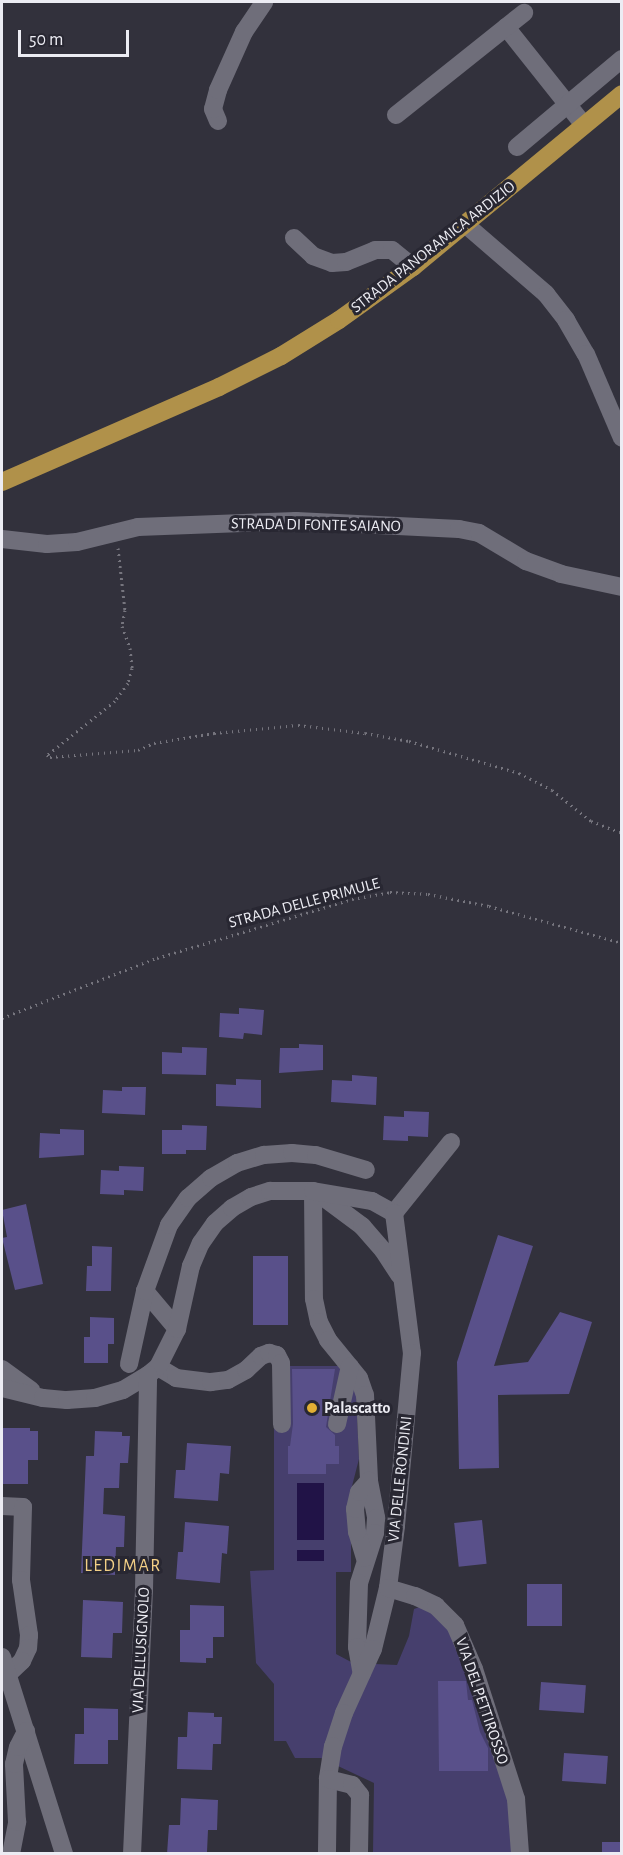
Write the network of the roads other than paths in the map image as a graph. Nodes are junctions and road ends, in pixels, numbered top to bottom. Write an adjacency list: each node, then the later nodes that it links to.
1 (264, 2): 8 (street)
2 (524, 14): 3 (street)
3 (506, 27): 6 (street); 7 (street)
4 (621, 59): 6 (street)
5 (621, 94): 9 (main road, STRADA PANORAMICA ARDIZIO)
6 (568, 105): 9 (street); 10 (street)
7 (396, 115)
8 (218, 121)
9 (584, 125): 11 (main road, STRADA PANORAMICA ARDIZIO)
10 (517, 147)
11 (465, 224): 13 (main road, STRADA PANORAMICA ARDIZIO); 14 (street)
12 (294, 238): 13 (street)
13 (413, 267): 15 (main road, STRADA PANORAMICA ARDIZIO)
14 (621, 438)
15 (2, 482)
16 (2, 539): 17 (street, STRADA DI FONTE SAIANO)
17 (621, 586)
18 (452, 1142): 21 (street)
19 (366, 1170): 23 (street)
20 (313, 1191): 21 (street); 22 (street, VIA DELLE RONDINI); 24 (street); 26 (street, VIA DELLE RONDINI)
21 (394, 1214): 22 (street, VIA DELLE RONDINI)
22 (402, 1280): 34 (street, VIA DELLE RONDINI)
23 (145, 1291): 24 (street); 25 (street)
24 (177, 1329): 28 (street)
25 (129, 1364)
26 (350, 1366): 32 (street); 36 (street, VIA DELLE RONDINI)
27 (2, 1368): 30 (street)
28 (153, 1371): 30 (street); 31 (street); 42 (street, VIA DELL'USIGNOLO)
29 (2, 1388): 30 (street)
30 (43, 1398)
31 (282, 1424)
32 (337, 1424)
33 (2, 1506): 37 (street)
34 (388, 1588): 36 (street, VIA DELLE RONDINI); 45 (street, VIA DEL PETTIROSSO)
35 (2, 1657): 37 (street)
36 (362, 1674): 39 (street, VIA DELLE RONDINI)
37 (8, 1675): 38 (street)
38 (26, 1731): 40 (street); 41 (street)
39 (328, 1779): 43 (street, VIA DELLE RONDINI); 44 (street)
40 (11, 1854)
41 (64, 1854)
42 (132, 1854)
43 (327, 1854)
44 (359, 1854)
45 (520, 1854)

